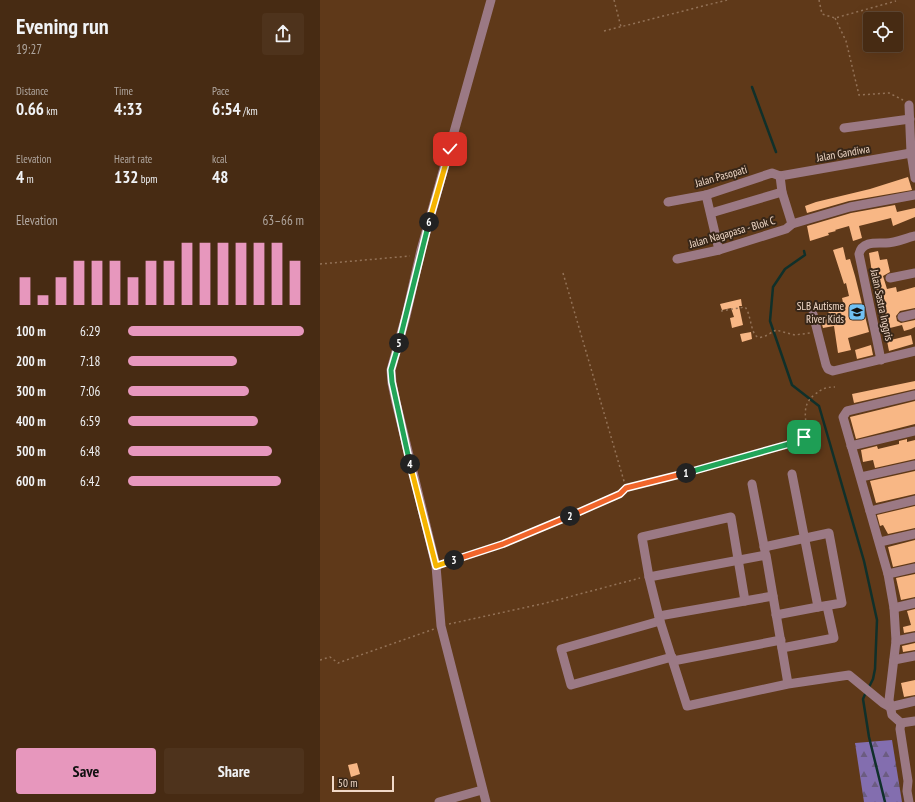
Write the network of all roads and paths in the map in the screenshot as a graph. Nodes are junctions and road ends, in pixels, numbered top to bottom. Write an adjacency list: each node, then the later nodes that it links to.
1 (491, 0): 24 (street)
2 (614, 0): 8 (path)
3 (723, 0): 4 (path); 8 (path)
4 (727, 0)
5 (819, 0): 7 (path)
6 (896, 1): 7 (path)
7 (835, 18): 10 (path)
8 (621, 27): 9 (path)
9 (604, 31)
10 (909, 105): 11 (street)
11 (910, 119): 12 (street); 13 (street)
12 (844, 128)
13 (911, 153): 14 (street, Jalan Gandiwa); 15 (street)
14 (780, 176): 16 (street); 17 (street, Jalan Pasopati)
15 (915, 178)
16 (782, 192): 20 (street); 21 (street)
17 (706, 194): 19 (street, Jalan Pasopati); 20 (street)
18 (915, 195): 21 (street, Jalan Nagapasa - Blok C)
19 (668, 202)
20 (711, 213): 23 (street)
21 (792, 224): 23 (street, Jalan Nagapasa - Blok C)
22 (915, 236): 36 (street, Jalan Sastra Inggris)
23 (719, 250): 25 (street, Jalan Nagapasa - Blok C)
24 (420, 255): 26 (path); 53 (street)
25 (677, 259)
26 (320, 264)
27 (563, 273): 45 (path)
28 (915, 273): 29 (street)
29 (890, 278)
30 (721, 311): 34 (path)
31 (814, 314): 34 (street)
32 (915, 314): 33 (street)
33 (902, 317)
34 (817, 331): 36 (street)
35 (915, 352): 36 (street)
36 (881, 360)
37 (834, 387): 45 (path)
38 (915, 395): 40 (street)
39 (915, 431): 40 (street)
40 (851, 446): 43 (street)
41 (915, 465): 43 (street)
42 (792, 474): 49 (street)
43 (860, 477): 47 (street)
44 (752, 484): 51 (street)
45 (626, 488): 53 (path)
46 (915, 500): 47 (street)
47 (870, 511): 50 (street)
48 (915, 534): 50 (street)
49 (804, 538): 51 (street); 60 (street); 60 (street)
50 (880, 542): 55 (street)
51 (765, 551): 52 (street); 57 (street)
52 (739, 560): 56 (street); 56 (street); 58 (street)
53 (436, 566): 64 (street)
54 (915, 568): 55 (street)
55 (888, 574): 61 (street)
56 (645, 577): 63 (street); 64 (path)
57 (773, 596): 58 (street); 62 (street)
58 (745, 601): 63 (street)
59 (915, 603): 61 (street)
60 (823, 606): 62 (street); 67 (street)
61 (894, 608): 66 (street)
62 (776, 615): 67 (street)
63 (660, 619): 69 (street); 69 (street)
64 (441, 626): 70 (path); 79 (street)
65 (915, 637): 66 (street)
66 (896, 641): 71 (street)
67 (781, 644): 69 (street); 72 (street)
68 (915, 656): 71 (street)
69 (672, 659): 72 (street)
70 (320, 660)
71 (894, 660): 74 (street)
72 (788, 684): 74 (street)
73 (915, 701): 74 (street)
74 (886, 705): 76 (street)
75 (915, 721): 76 (street)
76 (901, 723): 77 (street)
77 (910, 759): 78 (street)
78 (912, 780): 82 (street)
79 (482, 790): 80 (street); 81 (street)
80 (438, 802)
81 (486, 802)
82 (909, 802)

